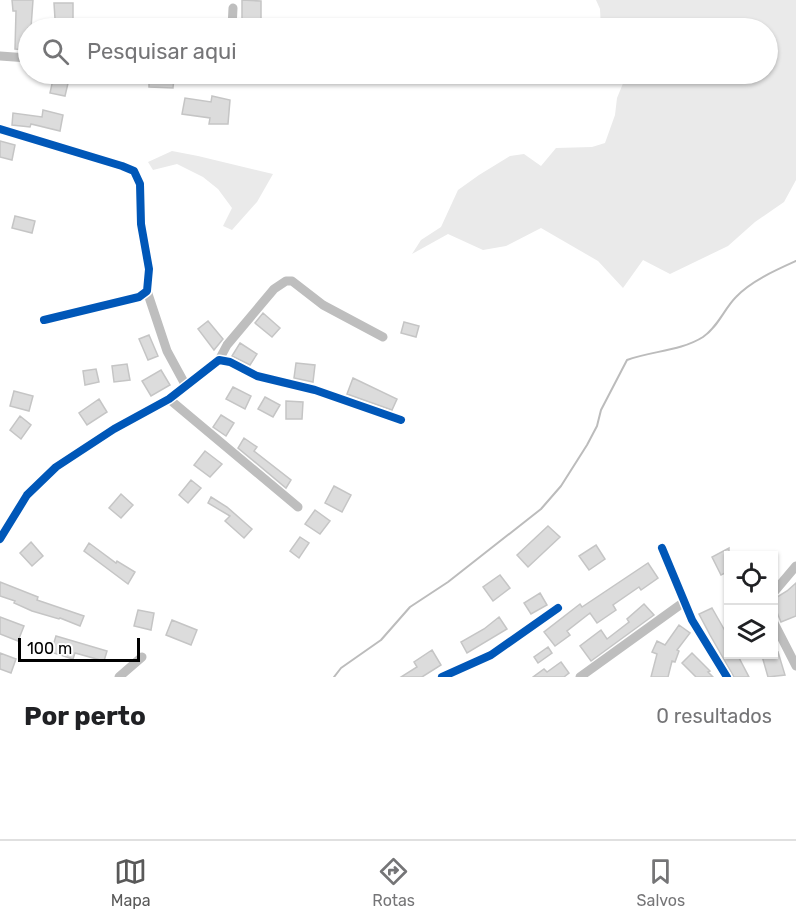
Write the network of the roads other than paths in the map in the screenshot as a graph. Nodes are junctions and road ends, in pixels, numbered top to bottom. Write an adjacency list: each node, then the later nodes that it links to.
1 (233, 8): 2 (street)
2 (232, 18)
3 (0, 56): 4 (street)
4 (18, 57)
5 (0, 129): 6 (street)
6 (147, 291): 7 (street); 10 (street)
7 (44, 320)
8 (383, 337): 9 (street)
9 (219, 360): 10 (street); 12 (street)
10 (186, 386): 11 (street)
11 (169, 399): 13 (street); 14 (street)
12 (401, 420)
13 (298, 507)
14 (3, 525): 15 (street)
15 (0, 539)
16 (662, 548): 19 (street)
17 (796, 567): 18 (street)
18 (778, 587)
19 (684, 602): 26 (street); 27 (street)
20 (558, 608): 25 (street)
21 (778, 631): 23 (street)
22 (142, 657): 24 (street)
23 (796, 666)
24 (119, 677)
25 (442, 677)
26 (580, 677)
27 (727, 677)

